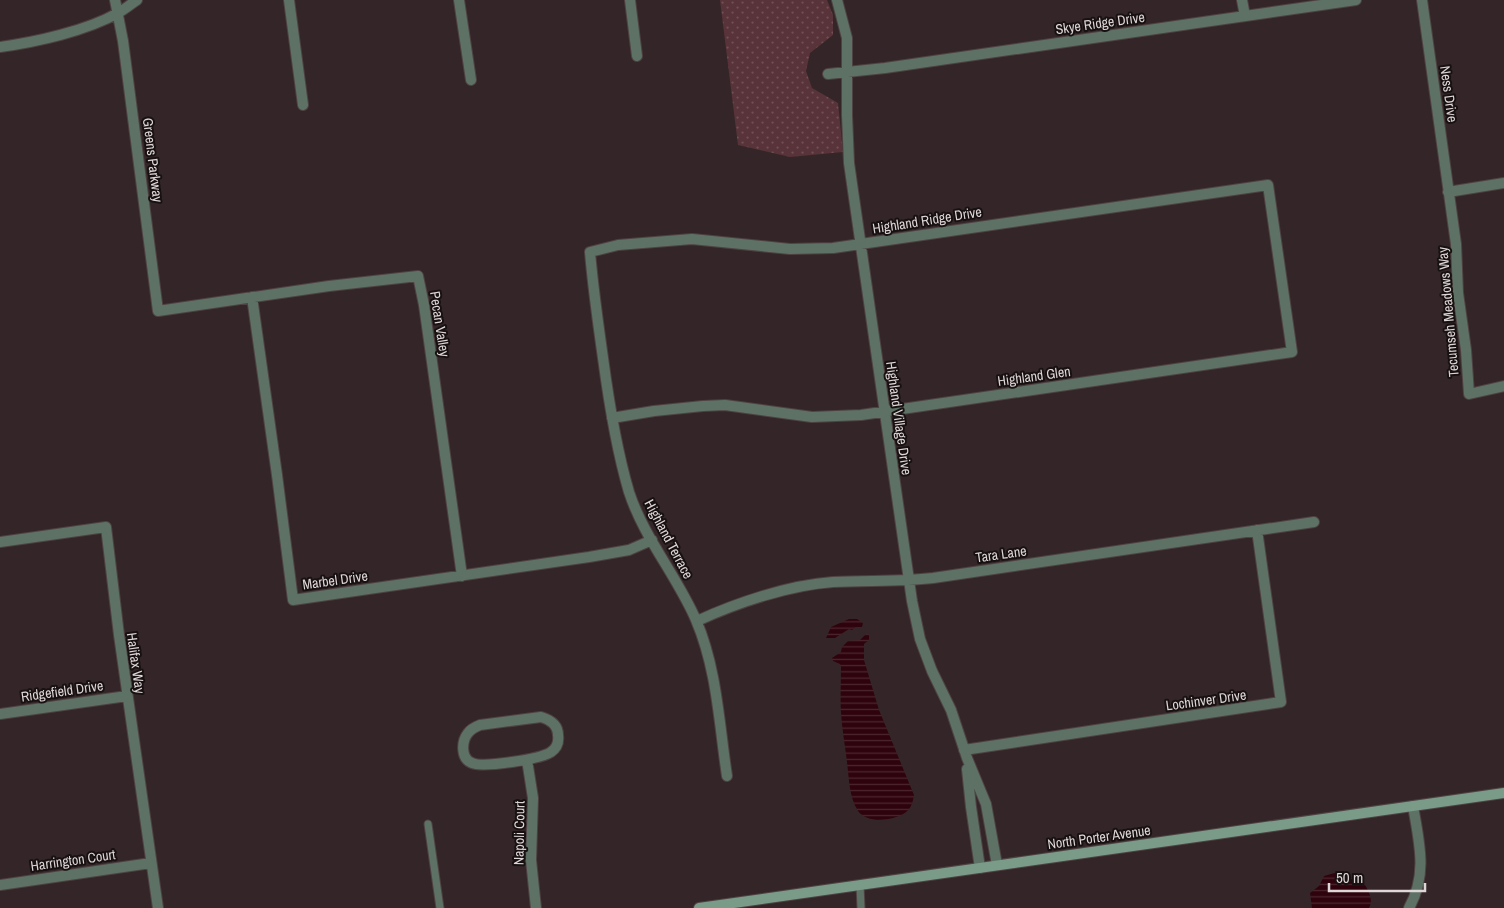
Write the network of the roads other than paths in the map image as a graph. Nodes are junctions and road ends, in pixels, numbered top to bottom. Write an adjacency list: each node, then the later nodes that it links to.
1 (115, 0): 10 (street, Greens Parkway)
2 (137, 0): 10 (street)
3 (289, 0): 17 (street)
4 (459, 0): 16 (street)
5 (630, 0): 13 (street)
6 (838, 0): 14 (street, Highland Village Drive)
7 (1242, 0): 11 (street)
8 (1356, 0): 11 (street, Skye Ridge Drive)
9 (1422, 0): 20 (street, Ness Drive)
10 (118, 13): 12 (street); 24 (street, Greens Parkway)
11 (1245, 16): 14 (street, Skye Ridge Drive)
12 (0, 47)
13 (637, 56)
14 (847, 72): 15 (street); 21 (street, Highland Village Drive)
15 (828, 74)
16 (471, 80)
17 (303, 105)
18 (1504, 183): 20 (street)
19 (1268, 185): 21 (street, Highland Ridge Drive); 26 (street, Highland Glen)
20 (1448, 192): 25 (street, Tecumseh Meadows Way)
21 (860, 244): 22 (street, Highland Ridge Drive); 26 (street, Highland Village Drive)
22 (590, 252): 27 (street, Highland Terrace)
23 (252, 297): 24 (street, Pecan Valley); 32 (street, Pecan Valley); 32 (street, Marbel Drive)
24 (158, 311)
25 (1504, 386)
26 (884, 411): 27 (street, Highland Glen); 33 (street, Highland Village Drive)
27 (612, 418): 30 (street, Highland Terrace)
28 (1314, 522): 29 (street, Tara Lane)
29 (1257, 530): 33 (street, Tara Lane); 37 (street, Lochinver Drive)
30 (652, 540): 32 (street, Marbel Drive); 34 (street, Highland Terrace)
31 (0, 542): 35 (street, Halifax Way)
32 (462, 576)
33 (909, 581): 34 (street, Tara Lane); 37 (street, Highland Village Drive)
34 (697, 621): 39 (street, Highland Terrace)
35 (127, 696): 36 (street, Ridgefield Drive); 43 (street, Halifax Way)
36 (0, 714)
37 (965, 754): 44 (street, Highland Village Drive); 45 (street, Highland Village Drive)
38 (527, 760): 38 (street); 50 (street, Napoli Court)
39 (727, 776)
40 (1504, 793): 41 (main road, North Porter Avenue)
41 (1414, 806): 44 (main road, North Porter Avenue); 53 (street)
42 (428, 824): 49 (lane)
43 (151, 863): 46 (street, Harrington Court); 48 (street, Halifax Way)
44 (997, 866): 45 (main road, North Porter Avenue)
45 (980, 868): 47 (main road, North Porter Avenue)
46 (0, 885)
47 (860, 885): 51 (main road, North Porter Avenue); 52 (lane)
48 (158, 908)
49 (440, 908)
50 (536, 908)
51 (698, 908)
52 (861, 908)
53 (1409, 908)

